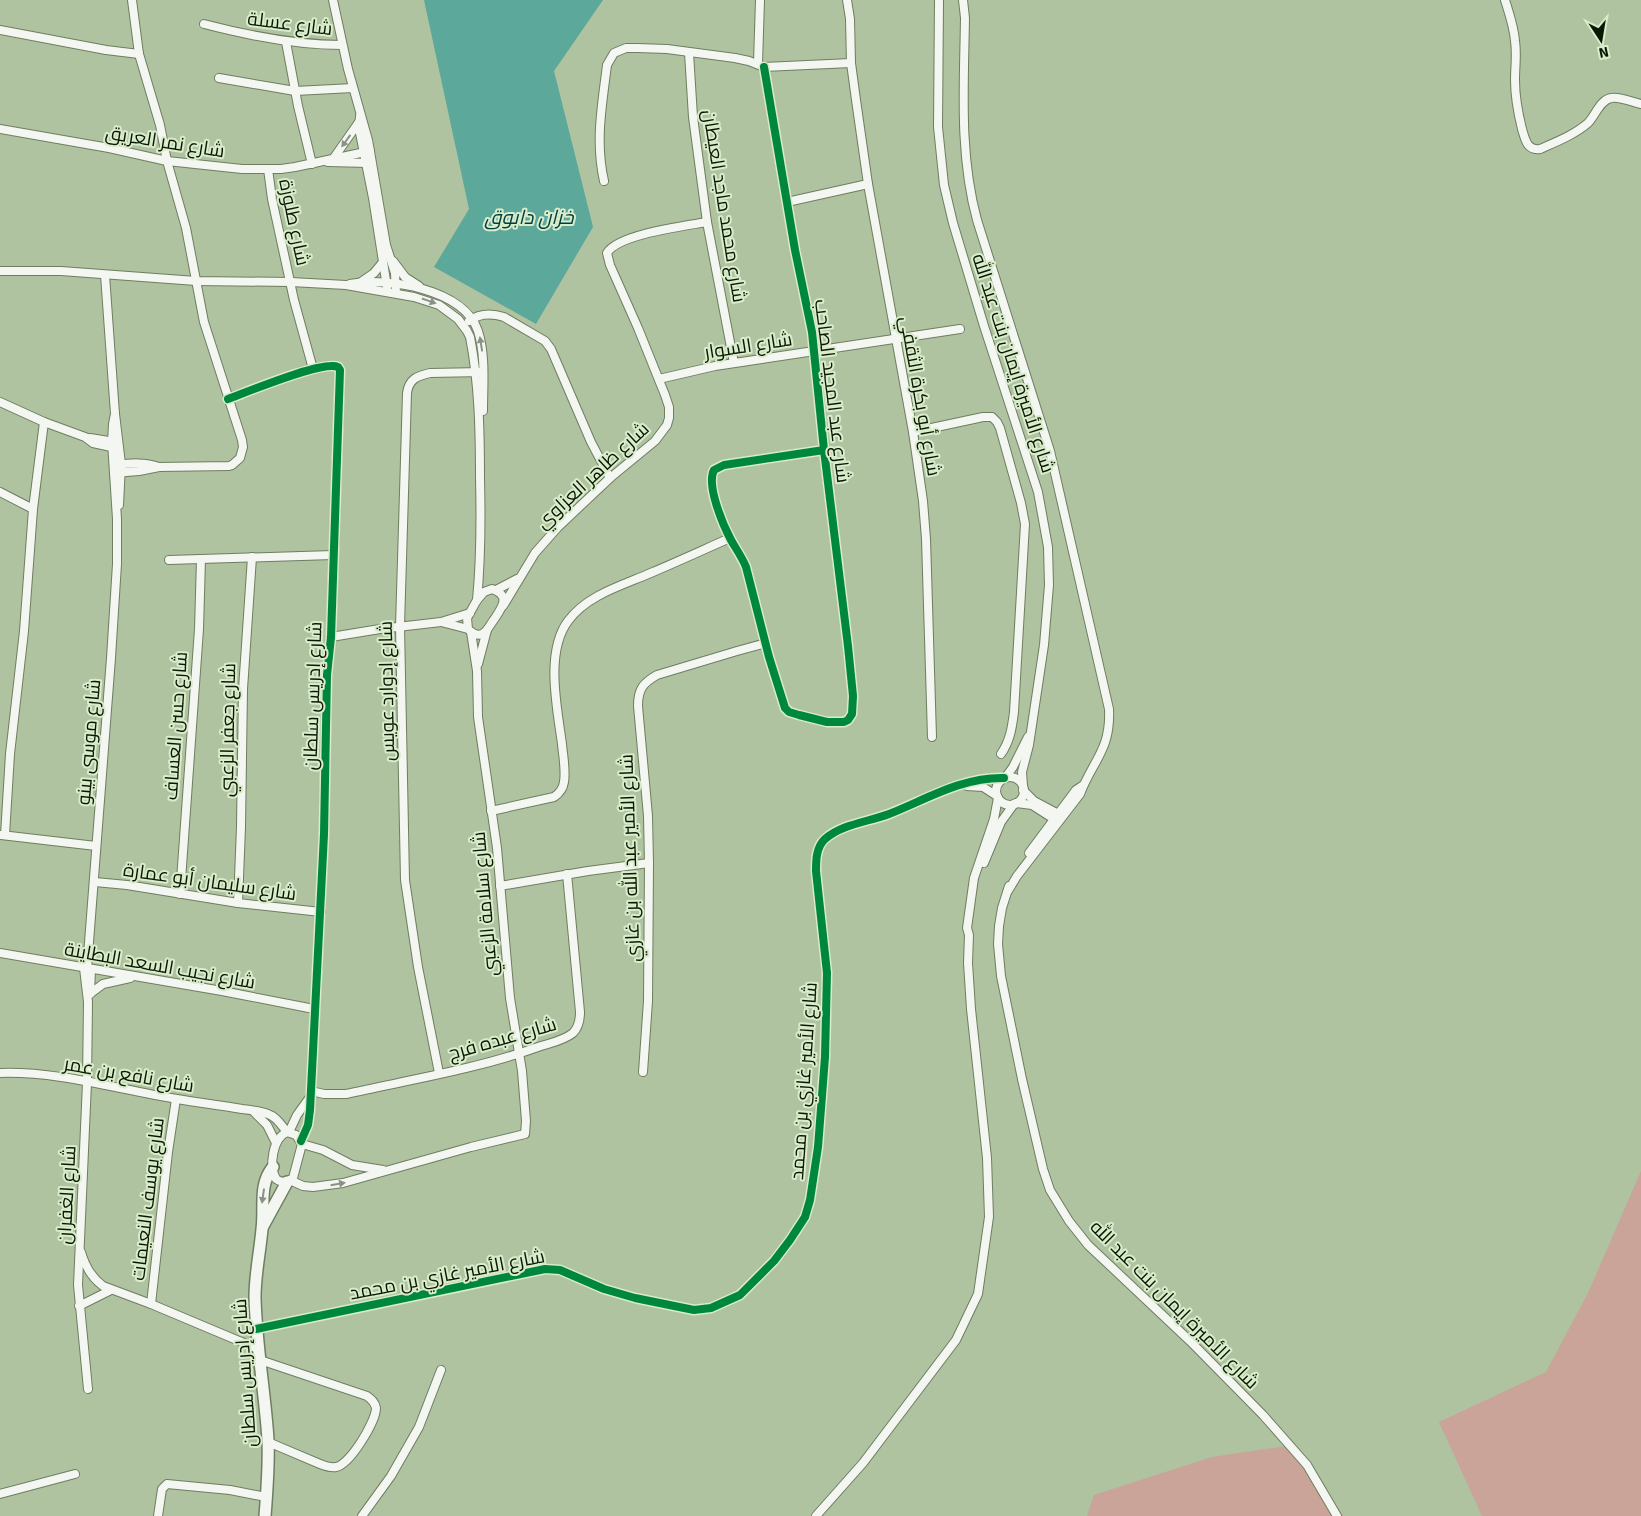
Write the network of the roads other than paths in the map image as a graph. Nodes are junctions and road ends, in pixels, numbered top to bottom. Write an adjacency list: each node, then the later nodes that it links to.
1 (132, 0): 15 (street)
2 (333, 0): 13 (street)
3 (760, 0): 17 (street, شارع عبد المجيد الصاحب)
4 (847, 0): 16 (street, شارع أبو بكرة الثقفي)
5 (938, 0): 85 (street, شارع الأميرة إيمان بنت عبد الله)
6 (964, 0): 9 (street)
7 (968, 0): 9 (street)
8 (1505, 0): 21 (street)
9 (965, 18): 94 (street, شارع الأميرة إيمان بنت عبد الله)
10 (204, 24): 12 (street, شارع عسلة)
11 (0, 30): 15 (street)
12 (286, 42): 13 (street, شارع عسلة); 20 (street)
13 (342, 45): 19 (street)
14 (689, 53): 17 (street); 31 (street); 34 (street, شارع محمد ماجد العيطان)
15 (139, 54): 27 (street)
16 (852, 64): 17 (street); 32 (street, شارع أبو بكرة الثقفي)
17 (761, 65): 33 (street, شارع عبد المجيد الصاحب)
18 (220, 78): 20 (street)
19 (352, 88): 20 (street); 22 (street)
20 (295, 90): 29 (street)
21 (1641, 104)
22 (360, 113): 23 (street); 25 (street)
23 (359, 122): 25 (street); 26 (street, one-way to 26)
24 (0, 129): 27 (street, شارع نمر العريق)
25 (367, 152): 26 (street, شارع نمر العريق); 28 (street)
26 (329, 160): 28 (street, شارع نمر العريق); 29 (street, شارع نمر العريق)
27 (167, 161): 30 (street, شارع نمر العريق); 38 (street)
28 (369, 163): 35 (street)
29 (312, 164): 30 (street, شارع نمر العريق)
30 (268, 169): 39 (street, شارع طلوزة)
31 (604, 181)
32 (868, 184): 33 (street); 49 (street, شارع أبو بكرة الثقفي)
33 (787, 202): 50 (street, شارع عبد المجيد الصاحب)
34 (707, 222): 51 (street, شارع محمد ماجد العيطان); 55 (street, شارع ظاهر العزاوي)
35 (387, 260): 40 (street); 41 (street); 44 (street)
36 (0, 271): 37 (street)
37 (105, 275): 38 (street); 61 (street, شارع موسى بينو)
38 (196, 281): 39 (street); 56 (street)
39 (291, 282): 42 (street); 52 (street, شارع طلوزة)
40 (359, 283): 41 (street); 42 (street)
41 (392, 283): 43 (street); 44 (street); 45 (street)
42 (346, 285): 43 (street)
43 (387, 292): 45 (street)
44 (429, 292): 46 (street)
45 (396, 293): 47 (street, one-way to 47)
46 (472, 319): 47 (street); 54 (street, one-way to 46); 64 (street)
47 (463, 325): 53 (street)
48 (960, 329): 49 (street, شارع السوار)
49 (895, 339): 50 (street, شارع السوار); 59 (street, شارع أبو بكرة الثقفي)
50 (814, 351): 51 (street, شارع السوار); 62 (street, شارع عبد المجيد الصاحب)
51 (734, 363): 55 (street, شارع السوار)
52 (313, 370): 56 (street, شارع إدريس سلطان); 68 (street, شارع إدريس سلطان)
53 (474, 372): 54 (street, شارع إدوارد عويس); 60 (street); 79 (street, شارع إدوارد عويس)
54 (483, 372): 60 (street)
55 (659, 378): 64 (street, شارع ظاهر العزاوي)
56 (228, 399): 63 (street)
57 (0, 402): 58 (street)
58 (44, 422): 61 (street); 66 (street)
59 (913, 432): 86 (street, شارع أبو بكرة الثقفي); 87 (street, شارع الأميرة إيمان بنت عبد الله)
60 (480, 435): 72 (street)
61 (116, 445): 63 (street, شارع موسى بينو)
62 (824, 450): 67 (street); 83 (street, شارع عبد المجيد الصاحب)
63 (118, 469): 96 (street, شارع موسى بينو)
64 (610, 478): 73 (street, شارع ظاهر العزاوي)
65 (0, 492): 66 (street)
66 (33, 508): 95 (street)
67 (730, 538): 83 (street); 93 (street)
68 (333, 555): 69 (street); 82 (street, شارع إدريس سلطان)
69 (252, 557): 71 (street); 102 (street, شارع جعفر الزعبي)
70 (169, 560): 71 (street)
71 (201, 560): 101 (street, شارع حسن العساف)
72 (480, 571): 74 (street); 75 (street)
73 (519, 578): 74 (street, شارع ظاهر العزاوي); 76 (street, شارع ظاهر العزاوي)
74 (494, 590): 75 (street, شارع ظاهر العزاوي); 76 (street)
75 (477, 600): 77 (street)
76 (503, 606): 80 (street, شارع ظاهر العزاوي)
77 (470, 613): 78 (street); 81 (street, شارع سلامة الزعبي)
78 (441, 622): 79 (street); 81 (street)
79 (400, 626): 82 (street); 114 (street, شارع إدوارد عويس)
80 (487, 630): 81 (street); 84 (street, شارع سلامة الزعبي)
81 (469, 631): 84 (street, شارع سلامة الزعبي)
82 (331, 637): 103 (street, شارع إدريس سلطان)
83 (766, 643): 97 (street, شارع الأمير عبد الله بن غازي)
84 (477, 671): 93 (street, شارع سلامة الزعبي)
85 (1030, 735): 88 (street, شارع الأميرة إيمان بنت عبد الله); 89 (street, شارع الأميرة إيمان بنت عبد الله)
86 (932, 737)
87 (1001, 754)
88 (1005, 778): 89 (street); 90 (street); 91 (street)
89 (1023, 788): 92 (street); 94 (street)
90 (946, 789): 91 (street); 130 (street, شارع الأمير غازي بن محمد)
91 (997, 797): 92 (street); 104 (street)
92 (1015, 803): 94 (street); 104 (street)
93 (492, 811): 100 (street, شارع سلامة الزعبي)
94 (1059, 818): 142 (street, شارع الأميرة إيمان بنت عبد الله)
95 (2, 835): 96 (street)
96 (96, 846): 99 (street, شارع موسى بينو)
97 (649, 863): 98 (street); 112 (street, شارع الأمير عبد الله بن غازي)
98 (567, 874): 100 (street); 111 (street, شارع عبده فرج)
99 (95, 882): 101 (street, شارع سليمان أبو عمارة); 106 (street, شارع موسى بينو)
100 (500, 886): 111 (street, شارع سلامة الزعبي)
101 (180, 894): 102 (street, شارع سليمان أبو عمارة)
102 (238, 903): 103 (street, شارع سليمان أبو عمارة)
103 (320, 912): 110 (street, شارع إدريس سلطان)
104 (969, 935): 141 (street)
105 (0, 953): 106 (street, شارع نجيب السعد البطاينة)
106 (87, 969): 107 (street, شارع نجيب السعد البطاينة); 108 (street, شارع الغفران); 109 (street, شارع الغفران)
107 (137, 976): 108 (street); 110 (street, شارع نجيب السعد البطاينة)
108 (91, 993): 109 (street, شارع الغفران)
109 (88, 1002): 115 (street, شارع الغفران)
110 (314, 1009): 116 (street, شارع إدريس سلطان)
111 (519, 1054): 114 (street, شارع عبده فرج); 123 (street, شارع سلامة الزعبي)
112 (643, 1072)
113 (0, 1073): 115 (street, شارع نافع بن عمر)
114 (439, 1073): 116 (street, شارع عبده فرج)
115 (87, 1082): 117 (street, شارع نافع بن عمر); 126 (street, شارع الغفران)
116 (311, 1094): 119 (street); 120 (street, شارع إدريس سلطان)
117 (176, 1099): 118 (street, شارع نافع بن عمر); 128 (street, شارع يوسف النعيمات)
118 (253, 1110): 119 (street, شارع نافع بن عمر); 121 (street)
119 (288, 1132): 120 (street, شارع نافع بن عمر); 121 (street)
120 (301, 1142): 123 (street, شارع نافع بن عمر); 124 (street, شارع إدريس سلطان)
121 (276, 1143): 122 (street)
122 (272, 1167): 124 (street); 125 (street, شارع إدريس سلطان, one-way to 125)
123 (385, 1171): 124 (street, one-way to 123)
124 (288, 1181): 125 (street, شارع إدريس سلطان)
125 (263, 1228): 130 (street, شارع إدريس سلطان)
126 (80, 1248): 127 (street); 129 (street, شارع الغفران)
127 (111, 1290): 128 (street); 129 (street)
128 (151, 1304): 131 (street)
129 (79, 1306): 133 (street, شارع الغفران)
130 (256, 1329): 131 (street, شارع إدريس سلطان)
131 (259, 1355): 134 (street, شارع إدريس سلطان); 134 (street)
132 (441, 1370): 140 (street)
133 (88, 1389)
134 (268, 1442): 137 (street, شارع إدريس سلطان)
135 (75, 1474): 136 (street)
136 (0, 1494)
137 (266, 1497): 138 (street); 139 (street, شارع إدريس سلطان)
138 (158, 1516)
139 (265, 1516)
140 (362, 1516)
141 (816, 1516)
142 (1337, 1516)

